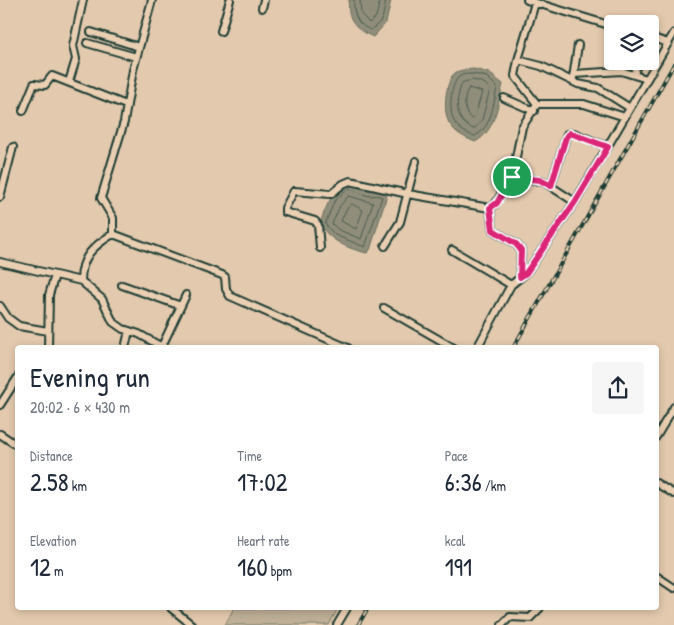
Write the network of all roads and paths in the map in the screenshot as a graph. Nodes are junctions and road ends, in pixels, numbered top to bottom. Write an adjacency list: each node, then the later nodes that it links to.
1 (83, 0): 23 (street)
2 (152, 0): 16 (street)
3 (230, 0): 9 (street)
4 (264, 0): 7 (street)
5 (527, 0): 6 (street)
6 (534, 3): 8 (street); 18 (street)
7 (262, 8)
8 (604, 24)
9 (221, 31)
10 (91, 32): 16 (street)
11 (674, 33): 14 (street)
12 (659, 40): 14 (street)
13 (87, 42): 17 (street)
14 (668, 43): 22 (street)
15 (578, 45): 21 (street)
16 (139, 47): 17 (street)
17 (136, 57): 25 (street)
18 (518, 60): 21 (street); 26 (street)
19 (635, 70): 20 (street)
20 (634, 75): 21 (street); 22 (street)
21 (573, 78): 27 (street)
22 (647, 79): 27 (street)
23 (69, 82): 25 (street); 28 (street)
24 (504, 98): 26 (street)
25 (126, 105): 39 (street)
26 (536, 107): 29 (street); 33 (street)
27 (630, 108): 29 (street)
28 (23, 111)
29 (625, 117): 31 (street)
30 (13, 147): 36 (street)
31 (608, 147): 34 (street); 37 (street)
32 (416, 161): 35 (street)
33 (512, 177): 34 (street); 38 (street)
34 (551, 186): 37 (street)
35 (408, 194): 38 (street); 40 (street); 41 (street)
36 (0, 197)
37 (575, 202): 45 (street)
38 (490, 208): 45 (street)
39 (113, 234): 46 (street); 59 (street)
40 (385, 246)
41 (320, 248)
42 (452, 250): 48 (street)
43 (0, 262): 44 (street)
44 (55, 275): 46 (street); 53 (street)
45 (520, 277): 48 (street)
46 (81, 281): 54 (street)
47 (122, 285): 51 (street)
48 (511, 285): 61 (street)
49 (186, 295): 51 (street)
50 (0, 306): 53 (street)
51 (181, 306): 58 (street)
52 (384, 308): 60 (street)
53 (48, 331): 55 (street)
54 (129, 331): 56 (street); 57 (street)
55 (48, 345)
56 (126, 345)
57 (159, 345)
58 (164, 345)
59 (341, 345)
60 (449, 345)
61 (479, 345)
62 (15, 382): 63 (street)
63 (0, 405)
64 (674, 407): 65 (street)
65 (659, 432)
66 (0, 434): 67 (street)
67 (15, 444)
68 (659, 486): 69 (street)
69 (674, 494)
70 (659, 578): 71 (street)
71 (674, 588)
72 (173, 610): 75 (street)
73 (346, 610): 76 (street)
74 (538, 610): 77 (street)
75 (192, 625)
76 (337, 625)
77 (502, 625)

